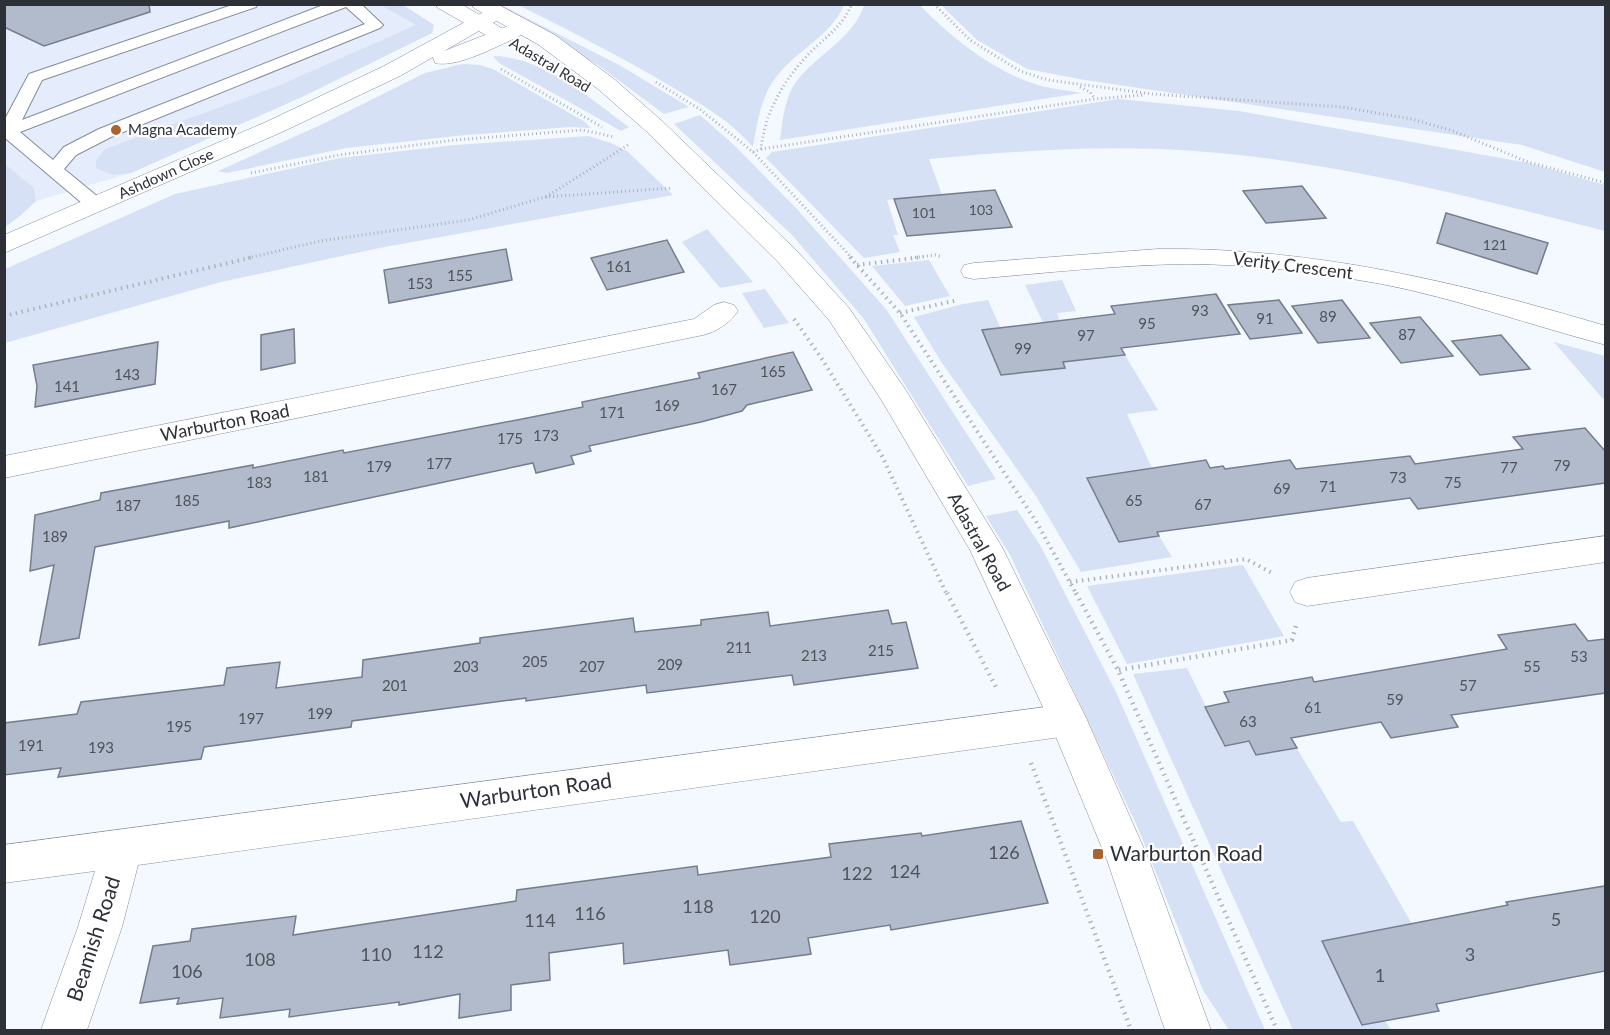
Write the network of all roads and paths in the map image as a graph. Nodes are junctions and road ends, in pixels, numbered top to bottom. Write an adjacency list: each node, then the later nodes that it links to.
1 (250, 4): 16 (lane)
2 (341, 4): 16 (lane)
3 (352, 4): 21 (lane)
4 (445, 4): 7 (street, Adastral Road)
5 (852, 4): 19 (path)
6 (934, 4): 12 (path)
7 (485, 13): 8 (street, Adastral Road); 9 (street, Adastral Road); 11 (street)
8 (524, 27): 9 (street); 18 (street, Adastral Road)
9 (503, 37): 10 (street); 18 (street, Adastral Road)
10 (469, 50): 11 (street); 17 (path)
11 (392, 71): 26 (street, Ashdown Close)
12 (1075, 85): 13 (path); 14 (path)
13 (1152, 94): 14 (path); 24 (path)
14 (1095, 99): 19 (path)
15 (701, 110): 18 (path)
16 (8, 130): 21 (lane)
17 (617, 137): 18 (path); 22 (path)
18 (639, 140): 25 (path); 40 (street, Adastral Road)
19 (761, 149): 20 (path)
20 (753, 152)
21 (54, 169): 26 (lane)
22 (249, 173)
23 (671, 181): 25 (path)
24 (1605, 183)
25 (545, 197): 33 (path)
26 (96, 205): 27 (street, Ashdown Close)
27 (4, 245)
28 (857, 265): 29 (path)
29 (974, 271): 32 (path); 34 (street, Verity Crescent)
30 (724, 311): 35 (street, Warburton Road)
31 (789, 313): 41 (path)
32 (900, 313)
33 (4, 316)
34 (1605, 336)
35 (4, 467)
36 (1605, 549): 38 (street)
37 (1070, 582): 38 (path)
38 (1307, 592): 39 (path)
39 (1118, 670)
40 (1068, 720): 41 (street, Warburton Road); 46 (street, Adastral Road)
41 (1016, 726): 42 (street, Warburton Road); 45 (path)
42 (122, 848): 43 (street, Warburton Road); 44 (street, Beamish Road)
43 (4, 864)
44 (64, 1030)
45 (1131, 1030)
46 (1188, 1030)

